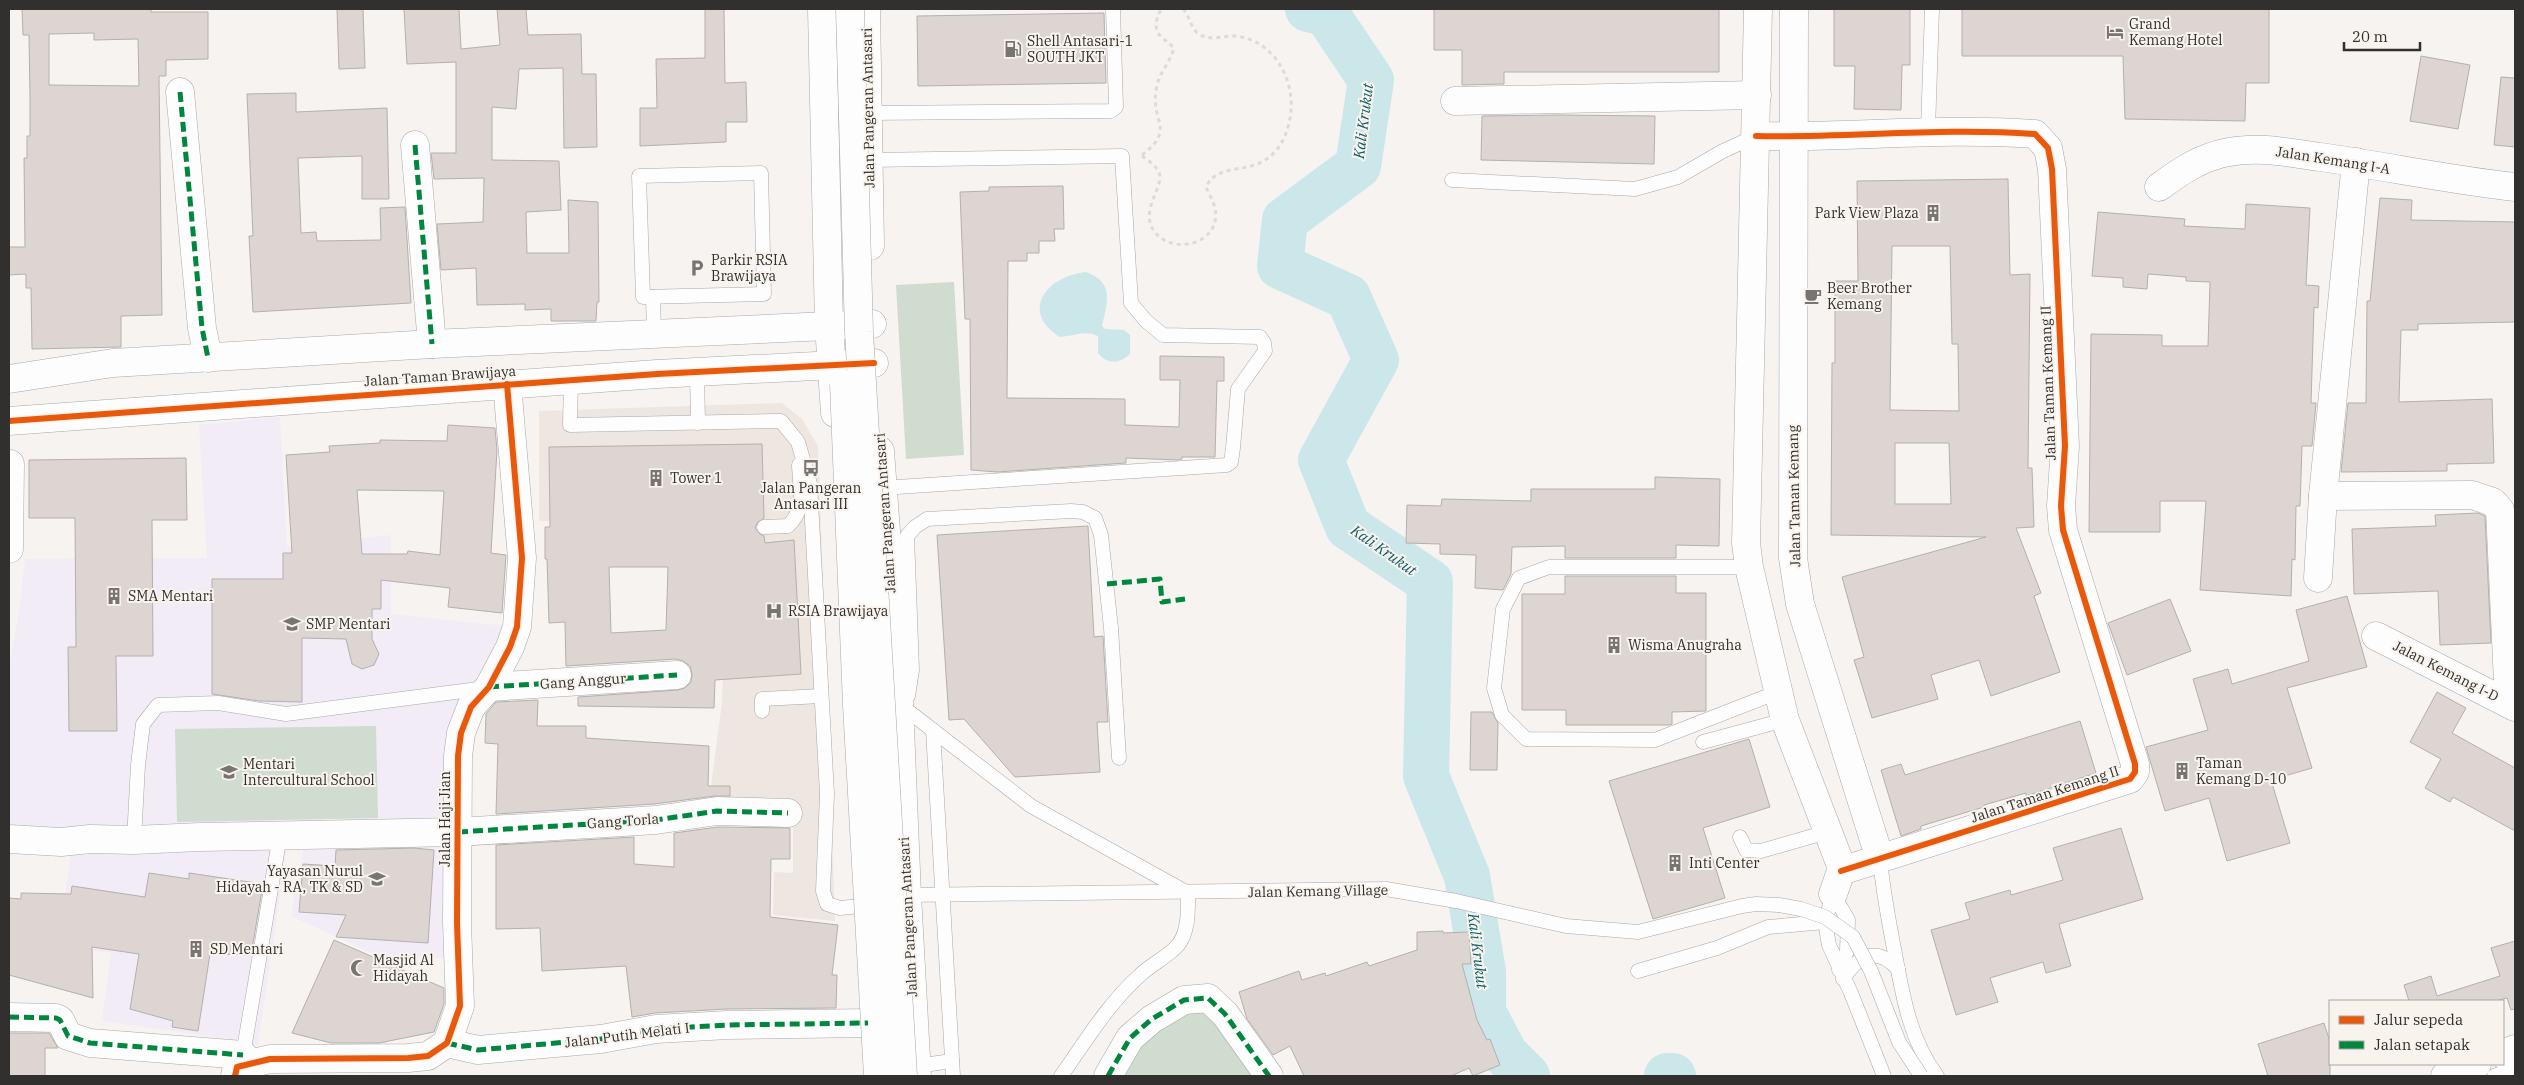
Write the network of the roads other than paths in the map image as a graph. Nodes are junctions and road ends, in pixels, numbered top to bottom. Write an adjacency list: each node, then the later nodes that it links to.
1 (822, 9): 24 (street)
2 (834, 9): 84 (street, bridge)
3 (850, 9): 82 (street, bridge)
4 (866, 9): 12 (street, Jalan Pangeran Antasari)
5 (1113, 9): 12 (lane)
6 (1758, 9): 10 (street)
7 (1794, 9): 15 (street, Jalan Taman Kemang)
8 (1932, 9): 13 (lane)
9 (180, 92): 27 (street)
10 (1757, 95): 11 (street); 14 (street)
11 (1455, 101)
12 (868, 113): 17 (street, Jalan Pangeran Antasari)
13 (1928, 130): 15 (street, Jalan Taman Kemang II); 65 (street, Jalan Taman Kemang II)
14 (1756, 136): 15 (street, Jalan Taman Kemang II); 19 (lane); 44 (street)
15 (1794, 137): 65 (street, Jalan Taman Kemang)
16 (415, 145): 26 (street)
17 (868, 160): 23 (street, Jalan Pangeran Antasari); 40 (lane)
18 (2356, 162): 20 (street, Jalan Kemang I-A); 21 (street, Jalan Kemang I-A); 41 (street)
19 (1452, 180)
20 (2159, 187)
21 (2515, 187)
22 (653, 297): 22 (lane); 25 (lane)
23 (872, 324): 24 (street); 28 (street, Jalan Pangeran Antasari)
24 (829, 325): 25 (street); 29 (street)
25 (654, 333): 26 (street)
26 (432, 344): 27 (street)
27 (208, 358): 31 (street)
28 (874, 363): 29 (street, Jalan Taman Brawijaya); 40 (street, Jalan Pangeran Antasari)
29 (832, 365): 30 (street, Jalan Taman Brawijaya); 70 (street)
30 (697, 372): 32 (street, Jalan Taman Brawijaya); 37 (lane)
31 (9, 379)
32 (571, 380): 33 (street, Jalan Taman Brawijaya); 37 (lane)
33 (507, 384): 36 (street, Jalan Taman Brawijaya); 48 (street, Jalan Haji Jian)
34 (9, 394): 36 (street)
35 (9, 421): 36 (street, Jalan Taman Brawijaya)
36 (35, 421)
37 (698, 423): 38 (lane)
38 (798, 442): 42 (lane); 50 (lane)
39 (10, 464): 43 (street)
40 (882, 488): 51 (street, Jalan Pangeran Antasari)
41 (2323, 496): 45 (street); 52 (street)
42 (764, 527)
43 (9, 549)
44 (1749, 567): 49 (street); 49 (lane)
45 (2318, 578)
46 (2376, 636): 52 (street, Jalan Kemang I-D)
47 (677, 675): 48 (street, Gang Anggur)
48 (489, 687): 59 (street, Jalan Haji Jian); 64 (lane)
49 (1778, 692): 54 (street)
50 (821, 696): 53 (lane); 70 (lane)
51 (899, 704): 55 (lane); 57 (lane); 68 (street, Jalan Pangeran Antasari)
52 (2512, 705)
53 (762, 711)
54 (1785, 720): 56 (lane); 60 (street)
55 (933, 730): 67 (lane); 69 (lane)
56 (1703, 742)
57 (1119, 758)
58 (788, 813): 59 (street, Gang Torla)
59 (458, 832): 61 (street, Gang Torla); 77 (street, Jalan Haji Jian)
60 (1827, 832): 62 (lane); 66 (street)
61 (280, 835): 64 (street, Gang Torla); 80 (lane)
62 (1740, 837)
63 (9, 838): 64 (street, Gang Torla)
64 (134, 840)
65 (1880, 860): 66 (street, Jalan Taman Kemang II); 72 (lane, Jalan Taman Kemang)
66 (1837, 883): 71 (lane); 74 (lane)
67 (1188, 893): 69 (lane, Jalan Kemang Village); 86 (lane); 90 (lane, Jalan Kemang Village, bridge)
68 (906, 895): 69 (lane, Jalan Kemang Village); 82 (street, Jalan Pangeran Antasari)
69 (941, 895): 78 (lane)
70 (861, 906): 76 (street)
71 (1825, 922): 73 (lane); 74 (lane)
72 (1898, 969): 74 (lane); 91 (lane, Jalan Taman Kemang)
73 (1638, 971)
74 (1841, 974): 89 (lane)
75 (9, 1017): 80 (street)
76 (868, 1024): 77 (street, Jalan Putih Melati I); 83 (street)
77 (447, 1043): 80 (street)
78 (952, 1061): 82 (lane); 85 (lane)
79 (2475, 1065): 92 (street)
80 (238, 1066)
81 (2515, 1068): 93 (lane)
82 (912, 1073)
83 (870, 1076)
84 (878, 1076)
85 (953, 1076)
86 (1061, 1076)
87 (1108, 1076): 88 (street)
88 (1269, 1076)
89 (1884, 1076)
90 (1921, 1076)
91 (1937, 1076)
92 (2445, 1076)
93 (2494, 1076)

